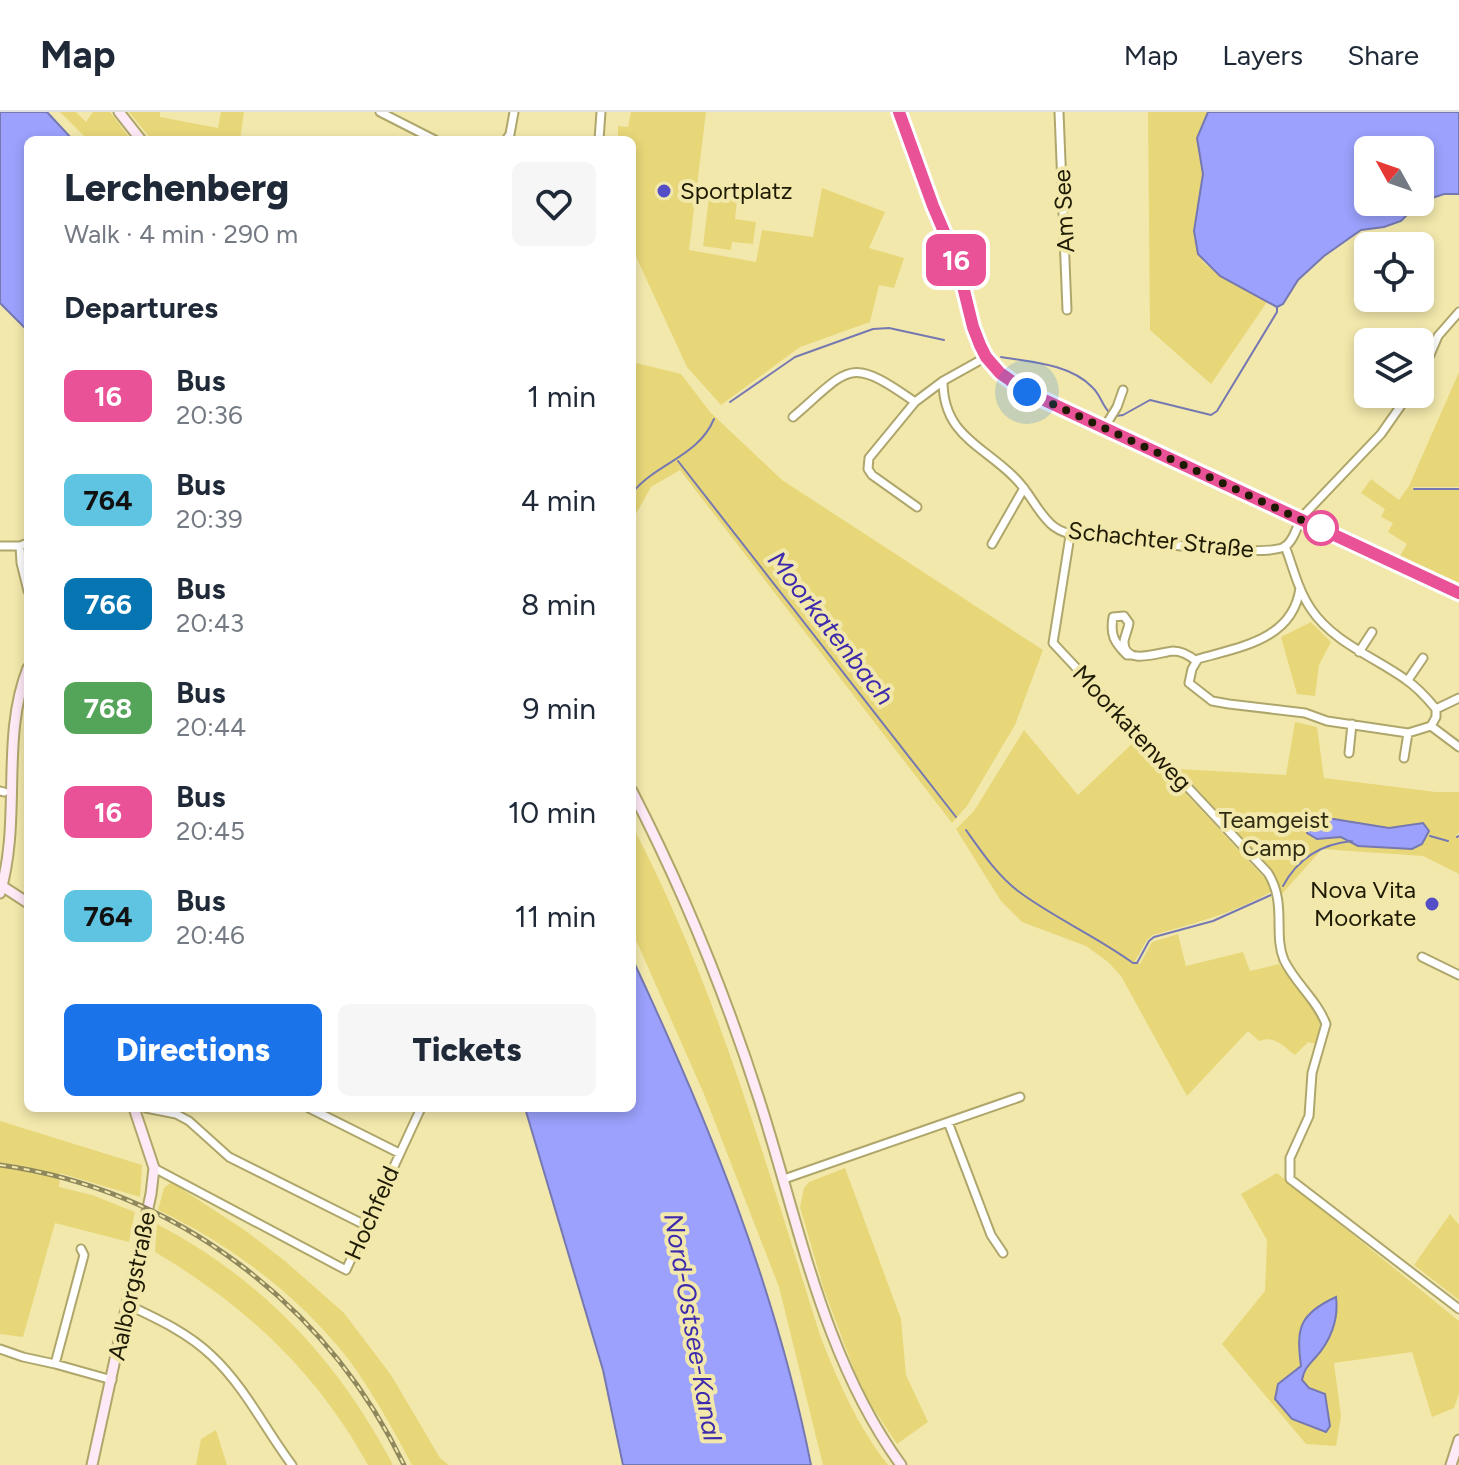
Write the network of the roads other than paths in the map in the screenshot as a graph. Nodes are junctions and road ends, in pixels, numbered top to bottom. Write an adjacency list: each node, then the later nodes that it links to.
1 (119, 112): 7 (main road)
2 (380, 112): 8 (street)
3 (514, 112): 9 (street)
4 (601, 112): 10 (street)
5 (899, 112): 14 (street)
6 (1059, 112): 11 (street, Am See)
7 (138, 136)
8 (427, 136)
9 (509, 136)
10 (599, 136)
11 (1067, 310)
12 (1459, 312): 13 (street)
13 (1434, 345)
14 (986, 357): 15 (street); 20 (street)
15 (943, 381): 17 (street); 21 (street, Schachter Straße)
16 (1123, 390): 20 (street)
17 (915, 402): 19 (street); 22 (street)
18 (1399, 408): 23 (street, Schachter Straße)
19 (793, 417)
20 (1104, 428): 23 (street)
21 (1024, 488): 24 (street, Schachter Straße); 26 (street)
22 (917, 507)
23 (1300, 519): 28 (street, Schachter Straße); 31 (street)
24 (1070, 536): 28 (street, Schachter Straße); 66 (street, Moorkatenweg)
25 (24, 544): 27 (street); 29 (street)
26 (992, 544)
27 (0, 546)
28 (1285, 546): 30 (street)
29 (24, 575)
30 (1300, 588): 33 (street); 36 (street)
31 (1459, 593)
32 (1372, 632): 33 (street)
33 (1359, 652): 38 (street)
34 (1132, 655): 34 (street); 36 (street)
35 (1423, 658): 38 (street)
36 (1196, 661): 41 (street)
37 (24, 676): 47 (main road)
38 (1408, 680): 40 (street)
39 (1459, 698): 40 (street)
40 (1436, 709): 42 (street)
41 (1352, 724): 43 (street); 45 (street)
42 (1431, 726): 43 (street); 44 (street)
43 (1408, 733): 46 (street)
44 (1459, 747)
45 (1349, 753)
46 (1404, 758)
47 (2, 792): 49 (main road)
48 (636, 799): 61 (main road)
49 (1, 889): 50 (main road)
50 (24, 901)
51 (1422, 957): 52 (street)
52 (1459, 975)
53 (1020, 1097): 58 (street)
54 (135, 1112): 60 (main road, Aalborgstraße)
55 (166, 1112): 62 (street)
56 (317, 1112): 59 (street, Hochfeld)
57 (419, 1112): 59 (street, Hochfeld)
58 (948, 1122): 61 (street); 64 (street)
59 (399, 1153): 62 (street, Hochfeld)
60 (154, 1168): 62 (street, Hochfeld); 65 (main road, Aalborgstraße)
61 (784, 1179): 73 (main road)
62 (365, 1225)
63 (81, 1249): 68 (street)
64 (1003, 1253)
65 (128, 1305): 69 (main road, Aalborgstraße); 72 (street)
66 (1459, 1309)
67 (0, 1349): 68 (street)
68 (55, 1364): 69 (street)
69 (112, 1380): 71 (main road, Aalborgstraße)
70 (1459, 1440): 74 (main road)
71 (92, 1465)
72 (292, 1465)
73 (901, 1465)
74 (1451, 1465)

